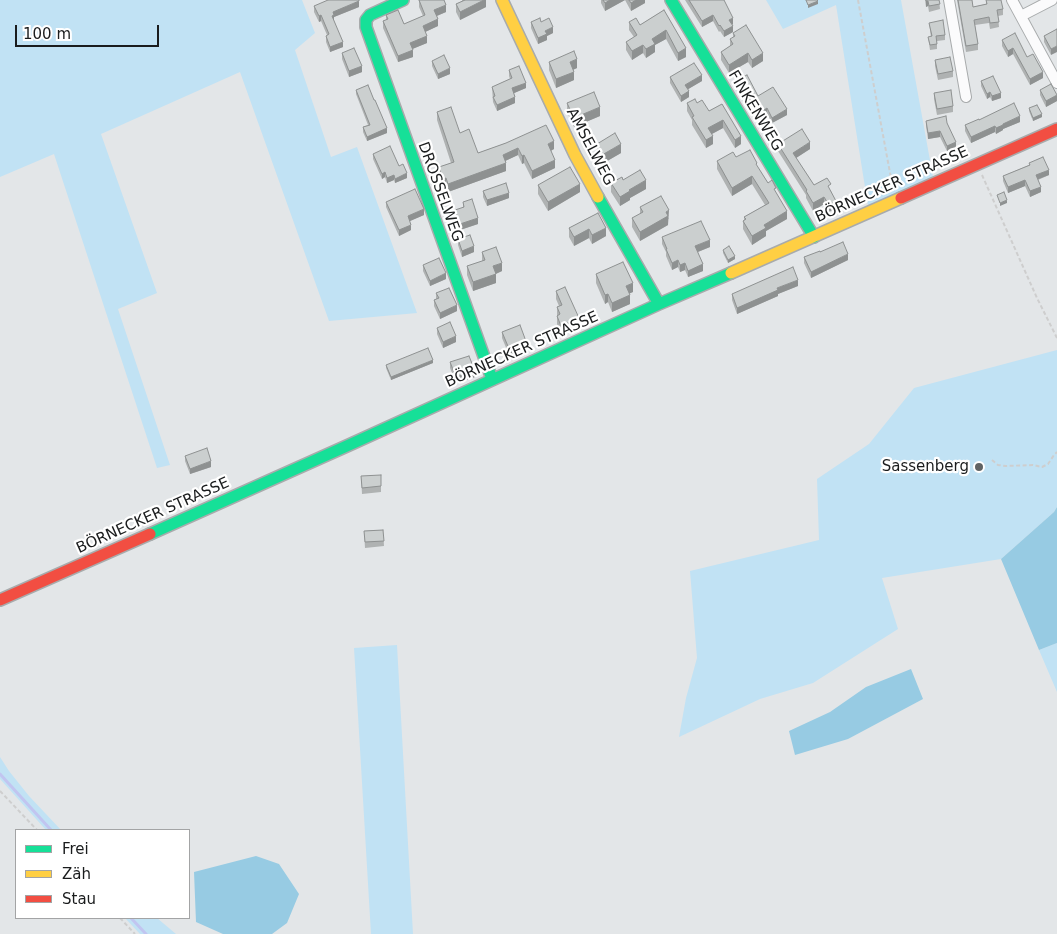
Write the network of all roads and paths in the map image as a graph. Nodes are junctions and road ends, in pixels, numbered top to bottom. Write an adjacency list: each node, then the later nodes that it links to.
1 (403, 0): 17 (street, DROSSELWEG)
2 (502, 0): 15 (street, AMSELWEG)
3 (671, 0): 14 (street, FINKENWEG)
4 (858, 0): 13 (path)
5 (948, 0): 10 (street)
6 (1012, 0): 8 (street)
7 (1052, 0): 8 (street)
8 (1021, 16): 9 (street)
9 (1057, 83)
10 (966, 97)
11 (1057, 129): 12 (street, BÖRNECKER STRASSE)
12 (982, 162): 13 (street, BÖRNECKER STRASSE); 16 (path)
13 (895, 200): 14 (street, BÖRNECKER STRASSE)
14 (814, 237): 15 (street, BÖRNECKER STRASSE)
15 (659, 304): 17 (street, BÖRNECKER STRASSE)
16 (1057, 338)
17 (492, 379): 20 (street, BÖRNECKER STRASSE)
18 (1057, 452): 19 (path)
19 (992, 460)
20 (0, 600)
21 (0, 791): 22 (path)
22 (36, 829)
23 (121, 919): 24 (path)
24 (135, 934)

